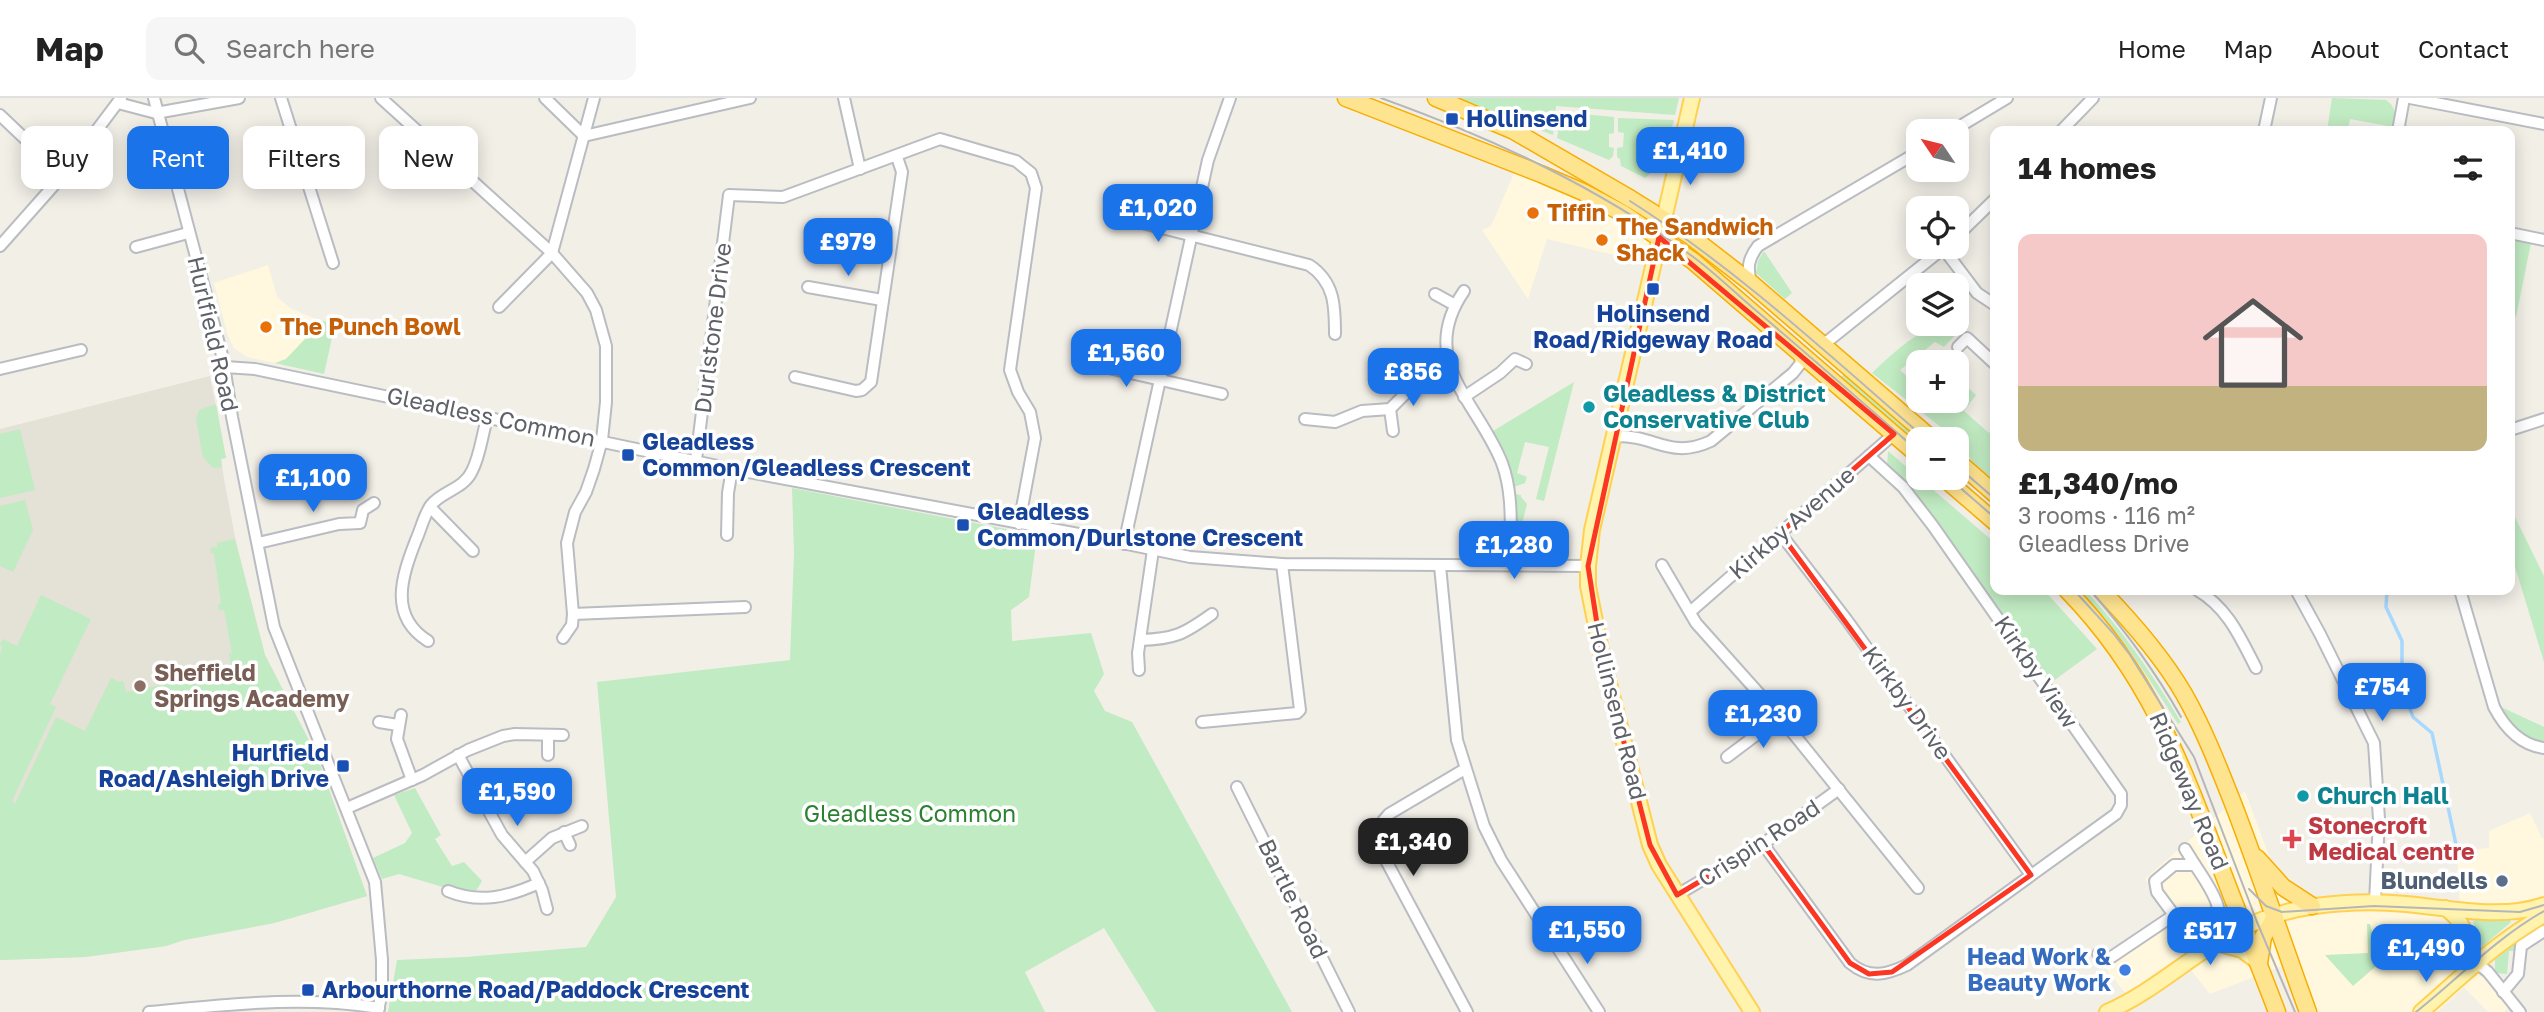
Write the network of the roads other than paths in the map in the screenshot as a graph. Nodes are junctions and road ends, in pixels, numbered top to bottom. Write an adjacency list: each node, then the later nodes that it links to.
1 (154, 98): 19 (street, Hurlfield Road)
2 (239, 98): 19 (street)
3 (281, 98): 49 (street)
4 (381, 98): 46 (street)
5 (545, 98): 28 (street)
6 (594, 98): 28 (street)
7 (750, 98): 28 (street)
8 (844, 98): 31 (street)
9 (1230, 98): 41 (street)
10 (1346, 98): 42 (highway)
11 (1436, 98): 36 (highway)
12 (1692, 98): 36 (main road, Hollinsend Road)
13 (2007, 98): 21 (street)
14 (2094, 98): 24 (street)
15 (2271, 98): 25 (street)
16 (2404, 98): 26 (street)
17 (2410, 98): 22 (street)
18 (119, 101): 19 (street); 23 (street)
19 (156, 113): 39 (street, Hurlfield Road)
20 (0, 115): 27 (street)
21 (1969, 121)
22 (2544, 124)
23 (100, 126)
24 (2066, 126)
25 (2264, 126)
26 (2399, 126)
27 (21, 135)
28 (584, 136): 46 (street)
29 (897, 157): 31 (street); 54 (street); 93 (street)
30 (1906, 159): 50 (street)
31 (860, 169): 34 (street)
32 (51, 189): 44 (street)
33 (716, 194): 34 (street)
34 (730, 195): 85 (street, Durlstone Drive)
35 (1990, 204): 38 (street)
36 (1664, 218): 42 (main road, Hollinsend Road); 50 (highway)
37 (1134, 221): 41 (street)
38 (1969, 224)
39 (188, 233): 45 (street); 66 (street, Hurlfield Road)
40 (2515, 234): 43 (street)
41 (1191, 236): 58 (street); 70 (street)
42 (1659, 237): 62 (highway); 81 (main road, Hollinsend Road)
43 (2544, 240)
44 (0, 246)
45 (136, 247)
46 (552, 253): 57 (street); 82 (street)
47 (1930, 259): 59 (street)
48 (1952, 259): 55 (street)
49 (333, 263)
50 (1751, 283): 59 (highway)
51 (808, 287): 54 (street)
52 (1464, 291): 56 (street)
53 (1435, 294): 56 (street)
54 (882, 300): 69 (street)
55 (1990, 302)
56 (1455, 305): 68 (street)
57 (499, 307)
58 (1335, 334)
59 (1823, 345): 77 (highway)
60 (1958, 347): 63 (street)
61 (81, 350): 67 (street)
62 (1799, 352): 80 (highway); 81 (street)
63 (1990, 359)
64 (1526, 364): 72 (street)
65 (1100, 366): 70 (street)
66 (225, 368): 74 (street, Gleadless Common); 96 (street, Hurlfield Road)
67 (0, 369)
68 (1451, 371): 72 (street); 73 (street)
69 (794, 377)
70 (1160, 381): 71 (street); 97 (street)
71 (1222, 394)
72 (1464, 397): 101 (street)
73 (1391, 409): 75 (street); 79 (street)
74 (487, 419): 82 (street, Gleadless Common); 91 (street)
75 (1305, 419)
76 (2544, 419): 78 (street)
77 (1918, 427)
78 (2515, 428)
79 (1393, 431)
80 (1894, 434): 83 (highway); 84 (street, Kirkby Avenue)
81 (1615, 436): 104 (main road, Hollinsend Road)
82 (602, 440): 85 (street, Gleadless Common); 112 (street)
83 (1906, 444)
84 (1869, 456): 94 (street, Kirkby Avenue); 143 (street, Kirkby View)
85 (696, 460): 86 (street, Gleadless Common)
86 (732, 469): 93 (street, Gleadless Common); 95 (street)
87 (1969, 471): 89 (highway)
88 (1958, 490): 92 (highway)
89 (1990, 490)
90 (373, 503): 96 (street)
91 (430, 507): 99 (street); 116 (street)
92 (1990, 518)
93 (1019, 524): 97 (street, Gleadless Common)
94 (1780, 533): 111 (street, Kirkby Avenue); 143 (street, Kirkby Drive)
95 (727, 535)
96 (258, 543): 134 (street, Hurlfield Road)
97 (1124, 544): 98 (street, Gleadless Common)
98 (1153, 550): 100 (street, Gleadless Common); 115 (street)
99 (473, 551)
100 (1282, 564): 103 (street, Gleadless Common); 120 (street)
101 (1511, 565): 103 (street, Gleadless Common); 104 (street, Gleadless Common)
102 (1662, 565): 111 (street)
103 (1440, 566): 130 (street)
104 (1588, 566): 146 (main road, Hollinsend Road)
105 (2071, 595): 155 (highway, Ridgeway Road)
106 (2112, 595): 140 (highway, Ridgeway Road)
107 (2206, 595): 117 (street)
108 (2298, 595): 147 (street)
109 (2461, 595): 126 (street)
110 (745, 607): 112 (street)
111 (1690, 612): 121 (street)
112 (573, 614): 114 (street)
113 (1212, 614): 115 (street)
114 (563, 638)
115 (1140, 640): 118 (street)
116 (428, 641)
117 (2256, 668)
118 (1139, 670)
119 (1313, 709): 120 (street)
120 (1300, 710): 123 (street)
121 (1780, 717): 129 (street); 133 (street)
122 (379, 722): 131 (street)
123 (1202, 722)
124 (548, 734): 125 (street); 127 (street); 128 (street)
125 (563, 735)
126 (2544, 748)
127 (458, 755): 131 (street); 141 (street)
128 (548, 755)
129 (1727, 757)
130 (1465, 769): 166 (street); 167 (street)
131 (412, 780): 134 (street)
132 (1237, 787): 165 (street, Bartle Road)
133 (1839, 789): 137 (street, Crispin Road); 145 (street)
134 (347, 808): 163 (street, Hurlfield Road)
135 (582, 826): 136 (street)
136 (564, 832): 138 (street); 141 (street)
137 (1763, 844): 143 (street); 146 (street, Crispin Road)
138 (570, 845)
139 (2185, 849): 142 (street)
140 (2251, 850): 149 (highway); 154 (highway, Ridgeway Road)
141 (525, 862): 144 (street)
142 (2196, 865): 157 (street); 158 (street)
143 (2031, 875)
144 (539, 883): 150 (street); 152 (street)
145 (1918, 888)
146 (1677, 895): 168 (main road, Hollinsend Road)
147 (2375, 902): 149 (main road); 151 (main road)
148 (2544, 904): 151 (main road)
149 (2312, 906): 154 (main road)
150 (454, 908)
151 (2445, 908): 160 (main road)
152 (547, 909)
153 (2544, 915): 160 (main road)
154 (2274, 916): 155 (main road); 159 (highway); 171 (highway, Ridgeway Road)
155 (2244, 928): 157 (main road); 159 (highway, Ridgeway Road)
156 (2544, 931): 161 (street)
157 (2216, 943): 159 (main road); 169 (main road)
158 (2098, 954)
159 (2259, 963): 170 (highway, Ridgeway Road)
160 (2477, 963): 161 (street); 172 (main road)
161 (2502, 992): 173 (street)
162 (299, 1007): 163 (street); 164 (street)
163 (379, 1010)
164 (149, 1012)
165 (1349, 1012)
166 (1467, 1012)
167 (1599, 1012)
168 (1752, 1012)
169 (2106, 1012)
170 (2277, 1012)
171 (2308, 1012)
172 (2421, 1012)
173 (2520, 1012)

